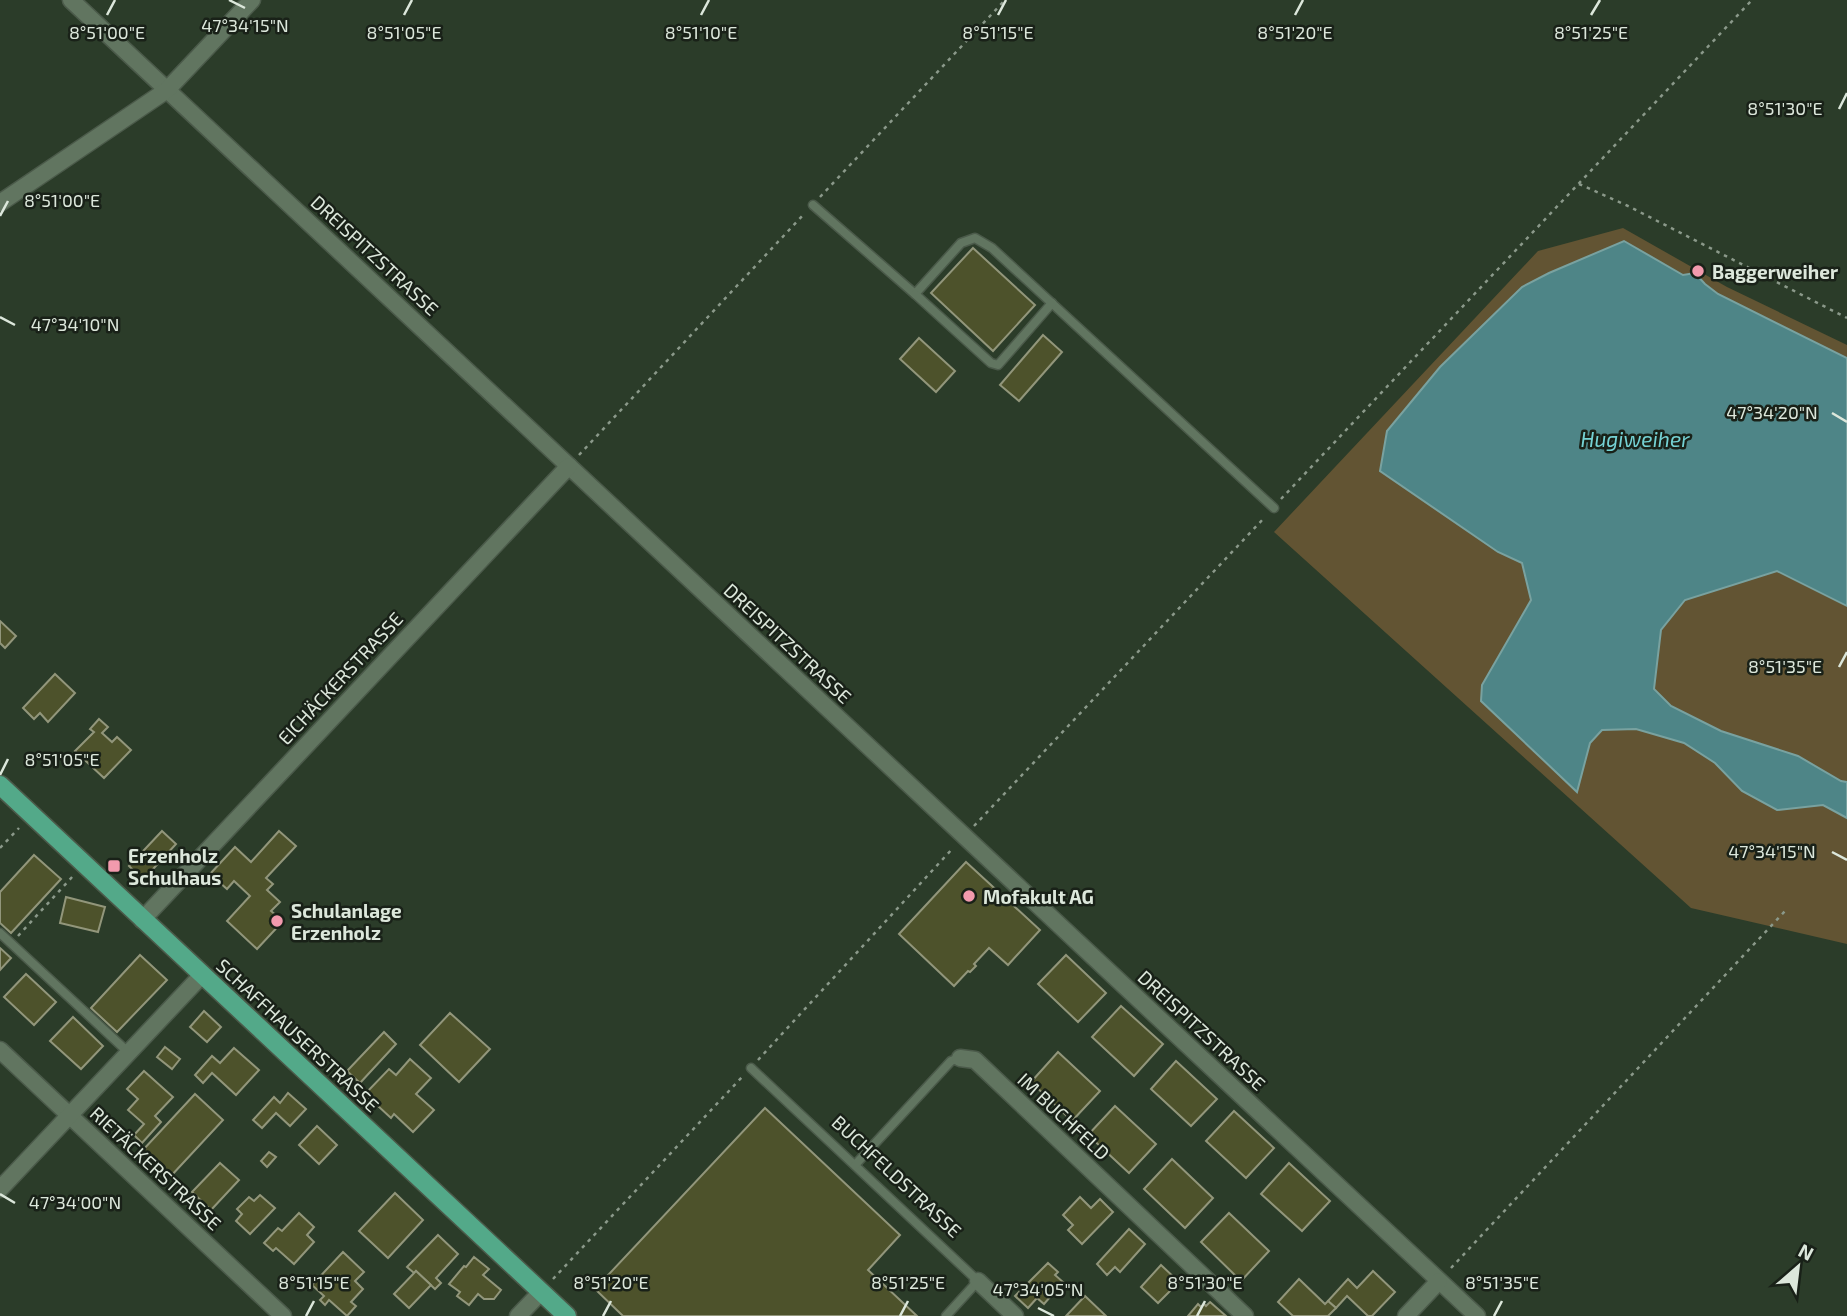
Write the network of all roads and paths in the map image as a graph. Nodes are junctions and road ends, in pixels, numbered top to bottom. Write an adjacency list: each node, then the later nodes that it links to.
1 (71, 0): 5 (street, DREISPITZSTRASSE)
2 (252, 0): 5 (street)
3 (1005, 0): 7 (path)
4 (1752, 0): 10 (path)
5 (167, 90): 6 (street); 11 (street, DREISPITZSTRASSE)
6 (0, 203)
7 (813, 205): 8 (lane); 11 (path)
8 (915, 294): 9 (lane); 9 (lane)
9 (1052, 303): 12 (lane)
10 (1847, 318)
11 (569, 466): 18 (street, EICHÄCKERSTRASSE); 29 (street, DREISPITZSTRASSE)
12 (1274, 508)
13 (0, 785): 18 (main road, SCHAFFHAUSERSTRASSE)
14 (23, 823): 15 (path)
15 (0, 848)
16 (76, 873): 20 (path)
17 (1786, 910): 29 (path)
18 (142, 920): 21 (main road, SCHAFFHAUSERSTRASSE)
19 (0, 933): 20 (lane)
20 (11, 944): 23 (lane)
21 (202, 975): 23 (street); 31 (main road, SCHAFFHAUSERSTRASSE)
22 (0, 1050): 26 (street, RIETÄCKERSTRASSE)
23 (129, 1053): 26 (street)
24 (960, 1058): 27 (lane, IM BUCHFELD); 37 (street, IM BUCHFELD)
25 (751, 1068): 27 (lane, BUCHFELDSTRASSE)
26 (70, 1115): 28 (street); 32 (street, RIETÄCKERSTRASSE)
27 (855, 1165): 30 (lane, BUCHFELDSTRASSE)
28 (0, 1189)
29 (1439, 1281): 38 (street); 39 (street, DREISPITZSTRASSE)
30 (978, 1282): 35 (lane); 36 (street, BUCHFELDSTRASSE)
31 (541, 1292): 33 (street); 34 (main road, SCHAFFHAUSERSTRASSE)
32 (283, 1316)
33 (518, 1316)
34 (567, 1316)
35 (946, 1316)
36 (1015, 1316)
37 (1245, 1316)
38 (1406, 1316)
39 (1477, 1316)

